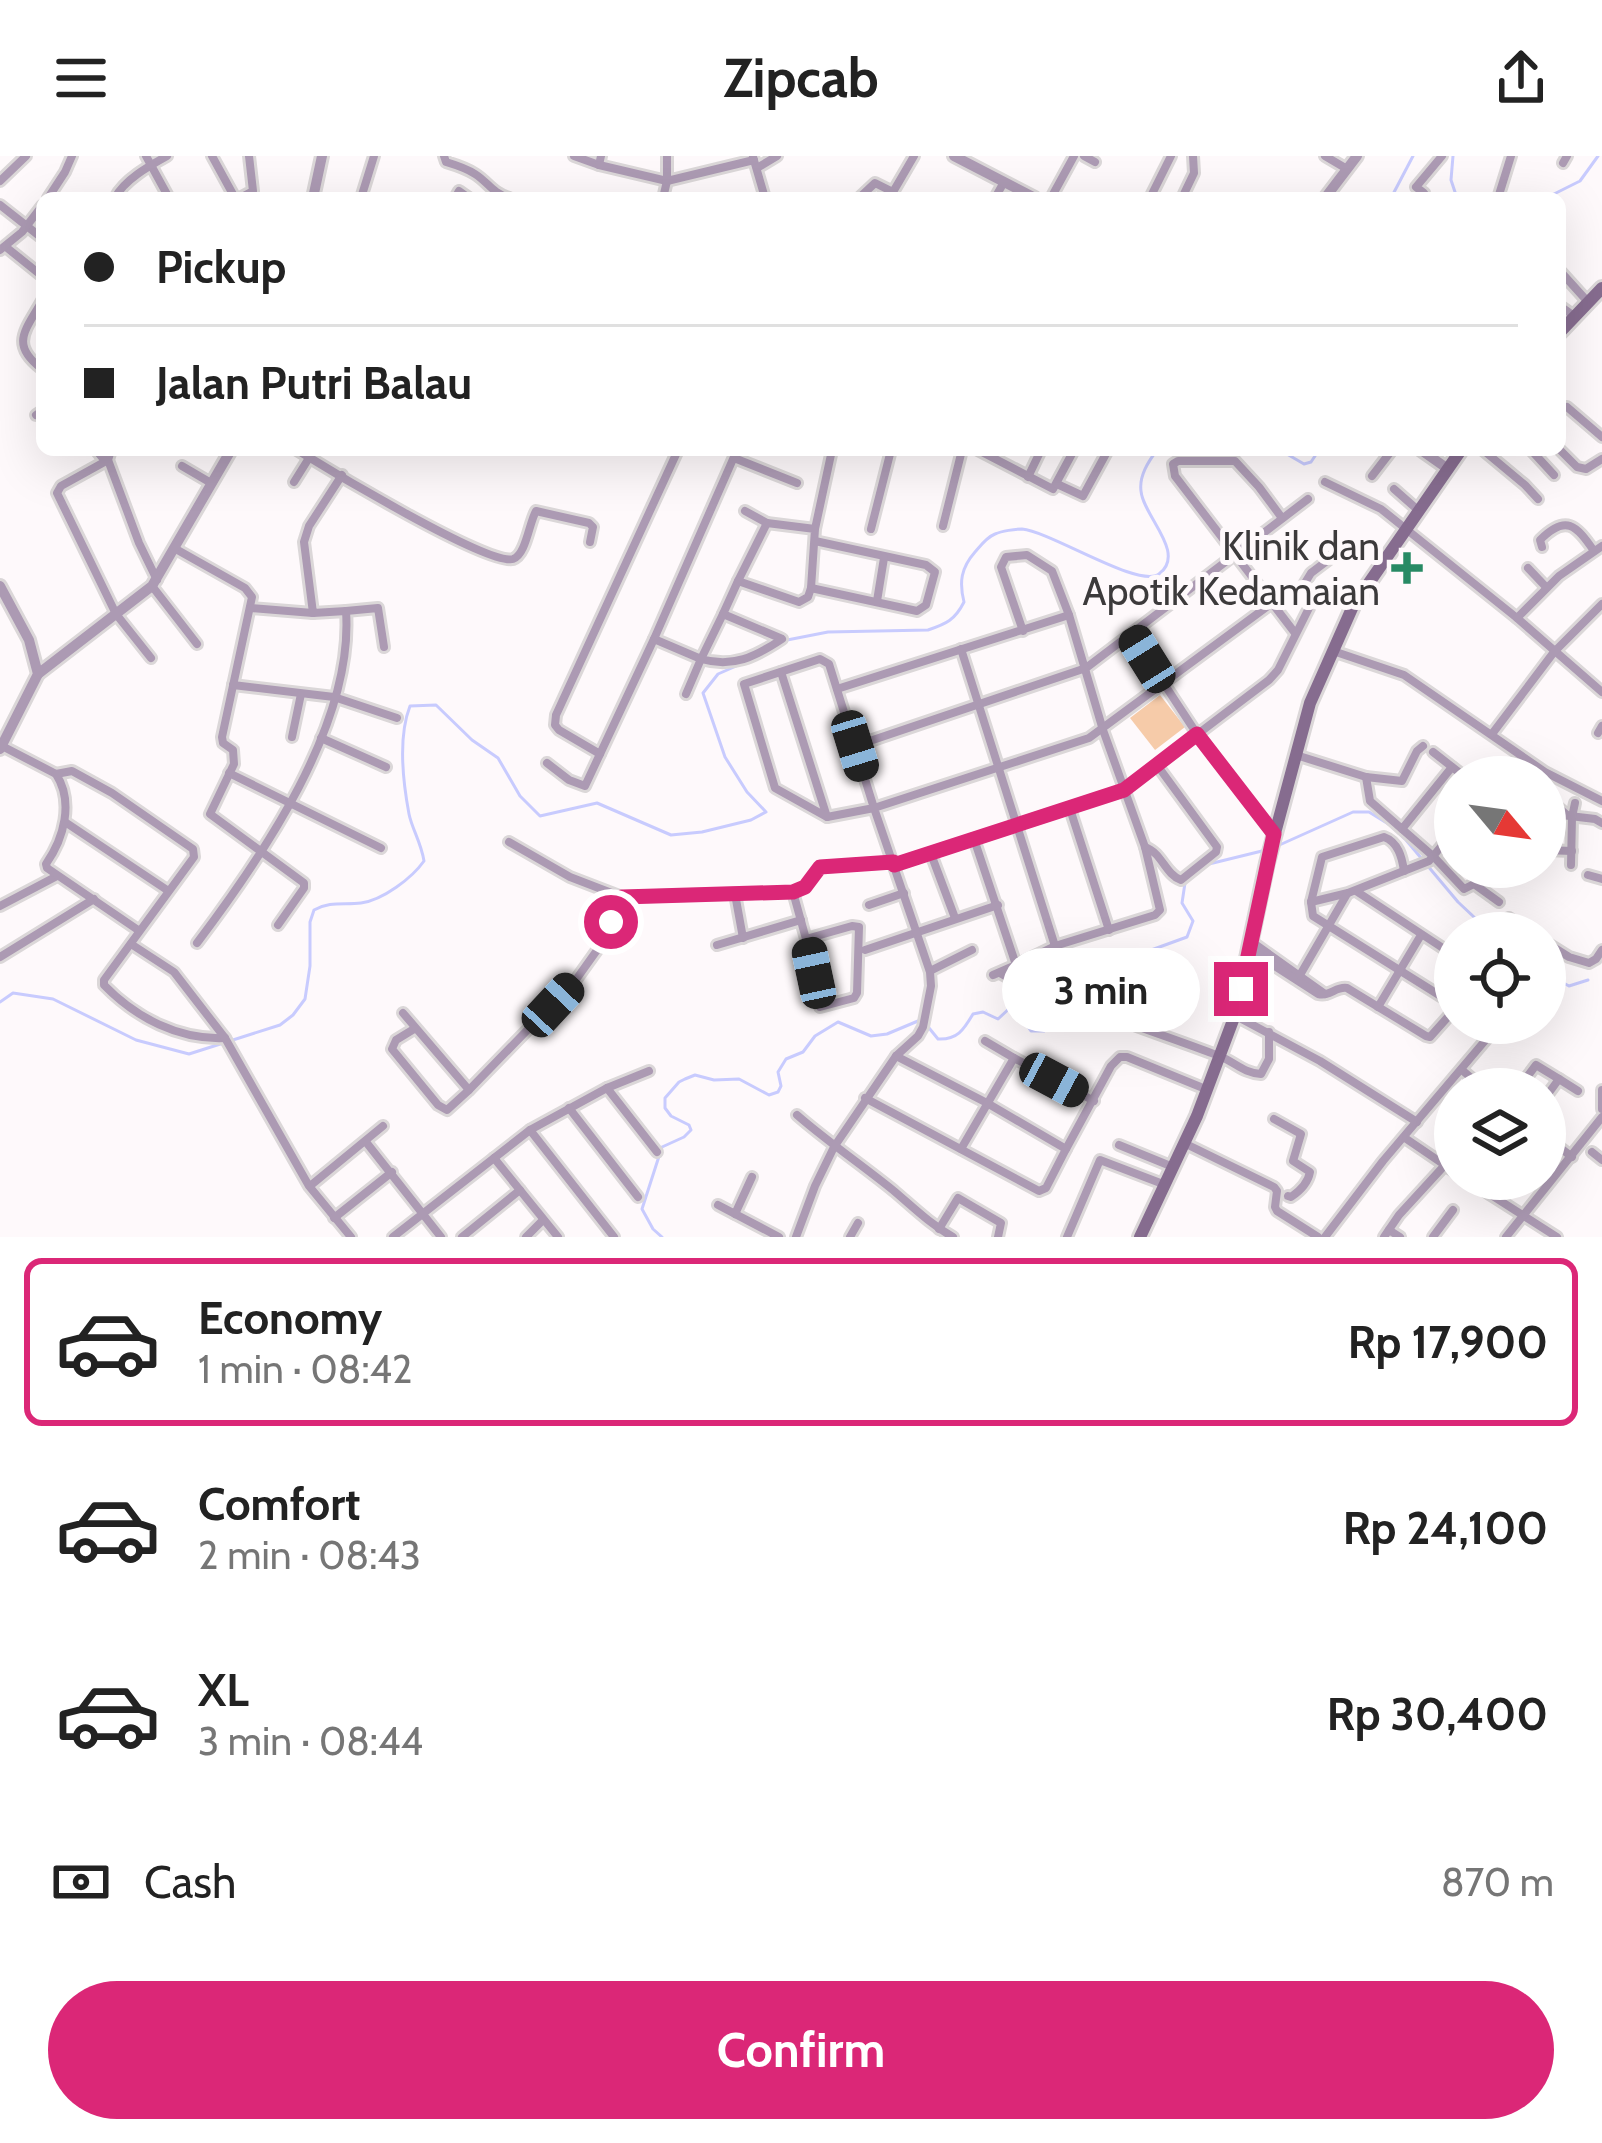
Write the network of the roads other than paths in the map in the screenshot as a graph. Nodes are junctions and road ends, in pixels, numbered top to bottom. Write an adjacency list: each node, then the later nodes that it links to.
1 (26, 156): 27 (street)
2 (76, 156): 30 (street)
3 (167, 156): 22 (street)
4 (212, 156): 33 (street)
5 (248, 156): 34 (street)
6 (322, 156): 35 (street)
7 (374, 156): 36 (street)
8 (444, 156): 37 (street)
9 (574, 156): 23 (street)
10 (667, 156): 28 (street)
11 (777, 156): 24 (street)
12 (914, 156): 42 (street)
13 (954, 156): 29 (street)
14 (1074, 156): 45 (street)
15 (1084, 156): 25 (street)
16 (1171, 156): 46 (street)
17 (1193, 156): 47 (street)
18 (1325, 156): 26 (street)
19 (1358, 156): 26 (street)
20 (1442, 156): 49 (street)
21 (1508, 157): 50 (street)
22 (148, 160): 31 (street); 32 (street)
23 (600, 160): 28 (street)
24 (754, 161): 28 (street); 39 (street)
25 (1095, 162)
26 (1348, 169): 48 (street)
27 (0, 181)
28 (668, 181): 38 (street)
29 (1004, 182): 43 (street); 44 (street)
30 (52, 192)
31 (117, 192)
32 (166, 192)
33 (233, 192)
34 (252, 192)
35 (314, 192)
36 (364, 192)
37 (488, 192)
38 (665, 192)
39 (763, 192)
40 (865, 192): 41 (street)
41 (893, 192)
42 (893, 192)
43 (998, 192)
44 (1023, 192)
45 (1054, 192)
46 (1153, 192)
47 (1184, 192)
48 (1330, 192)
49 (1422, 192)
50 (1499, 192)
51 (0, 205): 53 (street)
52 (36, 214): 53 (street)
53 (27, 226): 54 (street); 55 (street)
54 (36, 233)
55 (3, 249): 56 (street)
56 (36, 272)
57 (1566, 278): 59 (street)
58 (1602, 288): 59 (main road)
59 (1588, 302): 62 (main road)
60 (1566, 310): 62 (street)
61 (36, 313): 64 (street)
62 (1574, 316): 63 (main road)
63 (1566, 325)
64 (36, 364)
65 (1567, 407): 66 (street)
66 (1602, 436)
67 (227, 456): 96 (street)
68 (312, 456): 86 (street)
69 (675, 456): 172 (street)
70 (734, 456): 141 (street)
71 (739, 456): 97 (street)
72 (831, 456): 107 (street)
73 (889, 456): 108 (street)
74 (960, 456): 106 (street)
75 (996, 456): 93 (street)
76 (1038, 456): 93 (street)
77 (1071, 456): 98 (street)
78 (1105, 456): 98 (street)
79 (1387, 456): 92 (street)
80 (1430, 456): 89 (street)
81 (1457, 456): 89 (main road)
82 (1490, 456): 101 (street)
83 (1537, 456): 91 (street)
84 (1566, 456): 87 (street)
85 (108, 457): 120 (street); 133 (street)
86 (317, 458): 90 (street); 94 (street)
87 (1602, 459)
88 (182, 466): 96 (street)
89 (1448, 469): 103 (main road)
90 (342, 475): 111 (street); 134 (street)
91 (1554, 475)
92 (1372, 476)
93 (1028, 477): 98 (street)
94 (294, 482)
95 (1325, 482): 109 (street)
96 (211, 483): 113 (street)
97 (797, 483)
98 (1057, 484)
99 (1394, 489): 103 (street)
100 (1308, 499): 104 (street)
101 (1538, 499)
102 (745, 511): 105 (street)
103 (1419, 511): 109 (main road)
104 (1282, 518): 116 (street); 116 (street)
105 (767, 523): 107 (street); 119 (street)
106 (943, 526)
107 (814, 529): 110 (street)
108 (871, 529)
109 (1406, 529): 125 (main road); 137 (street)
110 (815, 541): 117 (street); 123 (street)
111 (590, 542)
112 (1542, 547): 114 (street)
113 (174, 548): 120 (street); 131 (street)
114 (1598, 548): 122 (street)
115 (1340, 551): 124 (street)
116 (1236, 555): 128 (street); 140 (street)
117 (884, 558): 127 (street); 127 (street)
118 (1528, 568): 122 (street)
119 (738, 580): 123 (street); 135 (street)
120 (155, 583): 133 (street); 142 (street)
121 (0, 586): 151 (street)
122 (1546, 587): 137 (street)
123 (811, 588): 127 (street)
124 (1300, 591): 126 (street); 128 (street)
125 (1362, 592): 126 (street); 130 (main road)
126 (1319, 596): 130 (street); 139 (street)
127 (877, 601)
128 (1272, 603): 139 (street); 153 (street)
129 (1602, 604): 146 (street)
130 (1353, 606): 145 (main road)
131 (251, 608): 134 (street); 154 (street)
132 (346, 611): 134 (street); 143 (street); 160 (street)
133 (116, 614): 147 (street); 151 (street)
134 (314, 614)
135 (723, 614): 148 (street); 148 (street)
136 (1069, 615): 138 (street); 138 (street); 149 (street)
137 (1517, 618): 146 (street)
138 (1023, 631): 144 (street)
139 (1295, 633): 164 (street)
140 (1132, 635): 149 (street); 153 (street)
141 (654, 639): 148 (street); 172 (street)
142 (196, 644)
143 (384, 647)
144 (961, 649): 156 (street); 161 (street)
145 (1332, 650): 165 (street); 173 (main road)
146 (1554, 652): 155 (street); 165 (street)
147 (151, 658)
148 (701, 659): 159 (street)
149 (1086, 668): 161 (street); 163 (street)
150 (781, 672): 156 (street); 192 (street); 192 (street)
151 (38, 674): 170 (street)
152 (1602, 674): 155 (street)
153 (1162, 684): 163 (street); 164 (street)
154 (233, 685): 158 (street); 179 (street)
155 (1592, 685): 157 (street)
156 (837, 689): 168 (street)
157 (1602, 692)
158 (301, 694): 160 (street); 166 (street)
159 (686, 694)
160 (334, 697): 162 (street); 167 (street)
161 (977, 707): 168 (street); 177 (street)
162 (397, 718)
163 (1103, 730): 177 (street); 182 (street)
164 (1197, 734): 176 (street); 199 (street)
165 (1492, 734): 184 (street)
166 (292, 737)
167 (321, 738): 178 (street); 185 (street)
168 (855, 746): 187 (street)
169 (1423, 746): 181 (street)
170 (1, 748): 180 (street)
171 (1433, 752): 174 (street)
172 (600, 754): 175 (street)
173 (1295, 754): 181 (street); 199 (main road)
174 (1438, 756)
175 (548, 763)
176 (1157, 765): 182 (street); 200 (street)
177 (998, 766): 187 (street); 195 (street)
178 (386, 767)
179 (230, 773): 185 (street); 202 (street)
180 (56, 774): 193 (street); 216 (street)
181 (1366, 777): 196 (street)
182 (1124, 790): 188 (street); 200 (street)
183 (1434, 790): 196 (street)
184 (1602, 801)
185 (290, 802): 201 (street); 202 (street)
186 (1575, 802): 191 (street)
187 (874, 808): 192 (street); 209 (street)
188 (1070, 809): 195 (street); 233 (street)
189 (1566, 813): 191 (street)
190 (1566, 816): 191 (street)
191 (1570, 816): 194 (street); 204 (street)
192 (827, 817)
193 (65, 822): 213 (street); 216 (street)
194 (1602, 823)
195 (1017, 824): 197 (street); 242 (street)
196 (1402, 830): 207 (street)
197 (974, 839): 205 (street); 226 (street)
198 (509, 842): 221 (street)
199 (1271, 846): 243 (main road)
200 (1144, 847): 233 (street)
201 (381, 848)
202 (262, 851): 230 (street); 240 (street)
203 (1566, 851): 204 (street)
204 (1572, 851): 210 (street)
205 (931, 854): 209 (street); 228 (street)
206 (1434, 855): 207 (street)
207 (1431, 859): 208 (street); 211 (street)
208 (1434, 862)
209 (894, 863): 218 (street); 219 (street)
210 (1571, 865)
211 (1408, 870): 217 (street); 223 (street)
212 (1588, 875): 214 (street)
213 (58, 876): 222 (street); 227 (street)
214 (1602, 879)
215 (1480, 888): 224 (street)
216 (167, 890): 232 (street)
217 (1352, 891): 223 (street); 231 (street); 235 (street)
218 (793, 892): 220 (street); 229 (street)
219 (904, 893): 225 (street); 234 (street)
220 (735, 894): 221 (street); 236 (street)
221 (622, 897): 273 (street)
222 (94, 899): 232 (street); 248 (street)
223 (1311, 902): 231 (street)
224 (1499, 902)
225 (869, 905)
226 (998, 905): 228 (street); 249 (street)
227 (0, 906)
228 (955, 918): 234 (street)
229 (801, 920): 236 (street); 237 (street)
230 (278, 925)
231 (1329, 927): 250 (street); 252 (street)
232 (138, 930): 239 (street)
233 (1109, 930): 242 (street)
234 (916, 931): 244 (street); 251 (street)
235 (1420, 935): 238 (street); 250 (street)
236 (743, 938): 241 (street)
237 (806, 939): 237 (street)
238 (1434, 943)
239 (130, 944): 265 (street); 265 (street)
240 (196, 944)
241 (717, 945)
242 (1055, 946): 249 (street)
243 (1251, 946): 252 (street); 256 (street); 260 (main road)
244 (865, 950)
245 (971, 950): 251 (street)
246 (1602, 950): 247 (street)
247 (1566, 955)
248 (0, 957)
249 (1016, 965): 255 (street)
250 (1399, 971): 254 (street); 258 (street)
251 (930, 972): 267 (street)
252 (1300, 975): 256 (street)
253 (1141, 989): 261 (street)
254 (1434, 994)
255 (1038, 995)
256 (1326, 995): 258 (street)
257 (1078, 1003): 261 (street)
258 (1378, 1007): 264 (street)
259 (403, 1013): 262 (street)
260 (1235, 1015): 263 (street); 268 (main road)
261 (1128, 1024): 268 (street)
262 (414, 1029): 273 (street); 273 (street)
263 (1269, 1032): 268 (street); 285 (street)
264 (1434, 1032)
265 (226, 1039): 307 (street)
266 (985, 1041): 269 (street)
267 (896, 1056): 277 (street); 280 (street)
268 (1220, 1056): 274 (main road)
269 (1013, 1058): 278 (street); 280 (street)
270 (649, 1071): 272 (street)
271 (1566, 1083): 275 (street)
272 (607, 1088): 281 (street); 295 (street)
273 (469, 1090)
274 (1208, 1090): 278 (street); 290 (main road)
275 (1578, 1090)
276 (1602, 1090): 282 (street)
277 (865, 1098): 292 (street); 293 (street)
278 (1094, 1102): 294 (street)
279 (1434, 1102): 285 (street)
280 (986, 1103): 293 (street); 294 (street)
281 (569, 1108): 287 (street); 310 (street)
282 (1602, 1113): 298 (street)
283 (797, 1114): 292 (street)
284 (1274, 1119): 309 (street)
285 (1417, 1122): 288 (street)
286 (383, 1126): 289 (street)
287 (530, 1130): 299 (street); 328 (street)
288 (1405, 1138): 300 (street); 336 (street)
289 (366, 1142): 303 (street); 307 (street)
290 (1184, 1143): 302 (main road); 309 (street)
291 (1119, 1145): 302 (street)
292 (834, 1147): 320 (street); 330 (street)
293 (961, 1149): 294 (street)
294 (1066, 1149)
295 (657, 1152)
296 (1566, 1152): 298 (street)
297 (1592, 1152): 301 (street)
298 (1572, 1157): 316 (street)
299 (494, 1158): 308 (street); 314 (street)
300 (1434, 1159)
301 (1602, 1160)
302 (1173, 1167): 306 (main road)
303 (392, 1172): 314 (street); 317 (street)
304 (752, 1177): 315 (street)
305 (1434, 1177): 321 (street)
306 (1165, 1185): 334 (street); 335 (main road)
307 (309, 1186): 317 (street)
308 (520, 1190): 318 (street); 325 (street)
309 (1282, 1194): 336 (street)
310 (638, 1197)
311 (1499, 1200): 316 (street)
312 (718, 1205): 315 (street)
313 (1453, 1210): 338 (street)
314 (423, 1212): 323 (street); 324 (street)
315 (735, 1214): 329 (street)
316 (1521, 1215): 339 (street); 340 (street)
317 (334, 1218): 322 (street)
318 (544, 1220): 326 (street); 327 (street)
319 (858, 1223): 331 (street)
320 (939, 1229): 332 (street); 333 (street)
321 (1386, 1234): 337 (street)
322 (351, 1237)
323 (393, 1237)
324 (441, 1237)
325 (463, 1237)
326 (526, 1237)
327 (558, 1237)
328 (614, 1237)
329 (779, 1237)
330 (796, 1237)
331 (850, 1237)
332 (953, 1237)
333 (998, 1237)
334 (1067, 1237)
335 (1140, 1237)
336 (1322, 1237)
337 (1400, 1237)
338 (1432, 1237)
339 (1506, 1237)
340 (1557, 1237)

